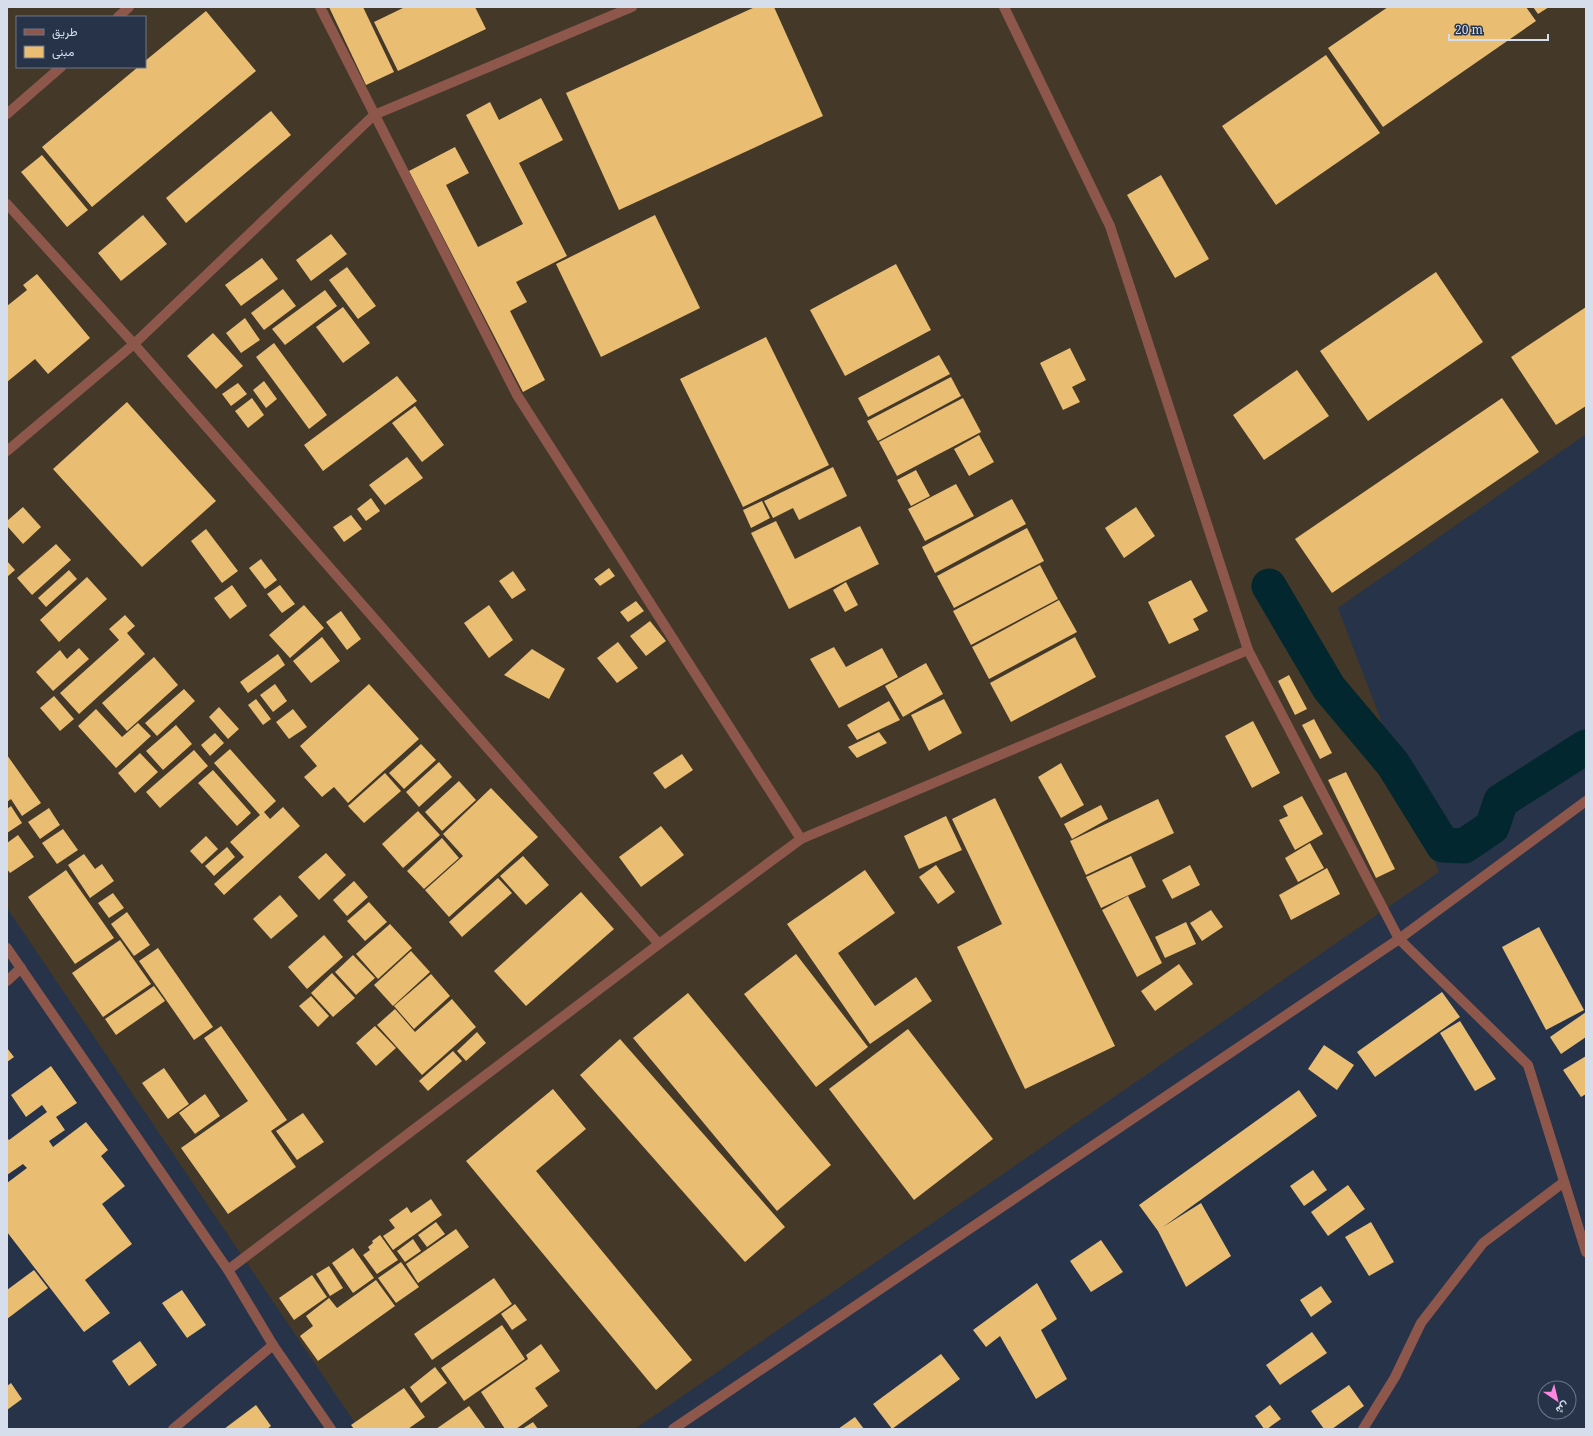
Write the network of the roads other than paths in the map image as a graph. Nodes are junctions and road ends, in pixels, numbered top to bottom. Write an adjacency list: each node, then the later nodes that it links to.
1 (129, 7): 5 (street)
2 (320, 7): 8 (street)
3 (632, 7): 8 (street)
4 (1004, 7): 12 (street)
5 (119, 16)
6 (60, 68): 7 (street)
7 (7, 114)
8 (374, 114): 10 (street); 14 (street)
9 (7, 204): 10 (street)
10 (134, 344): 11 (street); 16 (street)
11 (7, 451)
12 (1248, 650): 14 (street); 15 (street)
13 (1586, 801): 15 (street)
14 (801, 839): 16 (street)
15 (1399, 939): 20 (street); 26 (street)
16 (659, 944): 22 (street)
17 (7, 948): 18 (street)
18 (21, 968): 19 (street); 22 (street)
19 (7, 981)
20 (1564, 1182): 21 (street); 27 (street)
21 (1585, 1247)
22 (228, 1270): 23 (street)
23 (273, 1345): 24 (street); 25 (street)
24 (173, 1429)
25 (331, 1429)
26 (673, 1429)
27 (1363, 1429)

